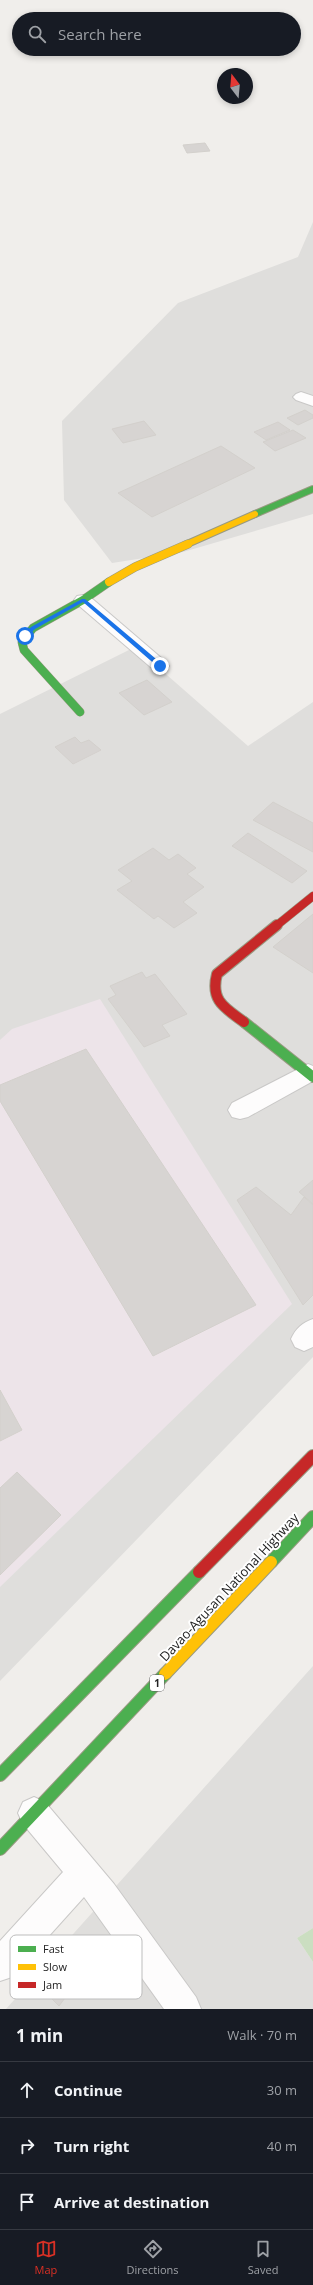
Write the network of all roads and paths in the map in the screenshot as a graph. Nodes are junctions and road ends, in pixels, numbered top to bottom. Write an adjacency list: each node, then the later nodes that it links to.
1 (313, 489): 2 (main road)
2 (83, 600): 3 (street); 4 (main road)
3 (160, 666)
4 (80, 712)
5 (313, 897): 6 (main road)
6 (310, 1076): 7 (street)
7 (240, 1110)
8 (313, 1456): 10 (main road)
9 (313, 1517): 11 (main road, Davao-Agusan National Highway / 1)
10 (0, 1775)
11 (34, 1813): 12 (main road, Davao-Agusan National Highway / 1); 13 (street)
12 (0, 1849)
13 (85, 1872): 14 (street); 15 (street)
14 (27, 1935)
15 (131, 1935)
16 (142, 1951): 19 (street)
17 (10, 1954): 18 (street)
18 (0, 1965)
19 (184, 2009)

